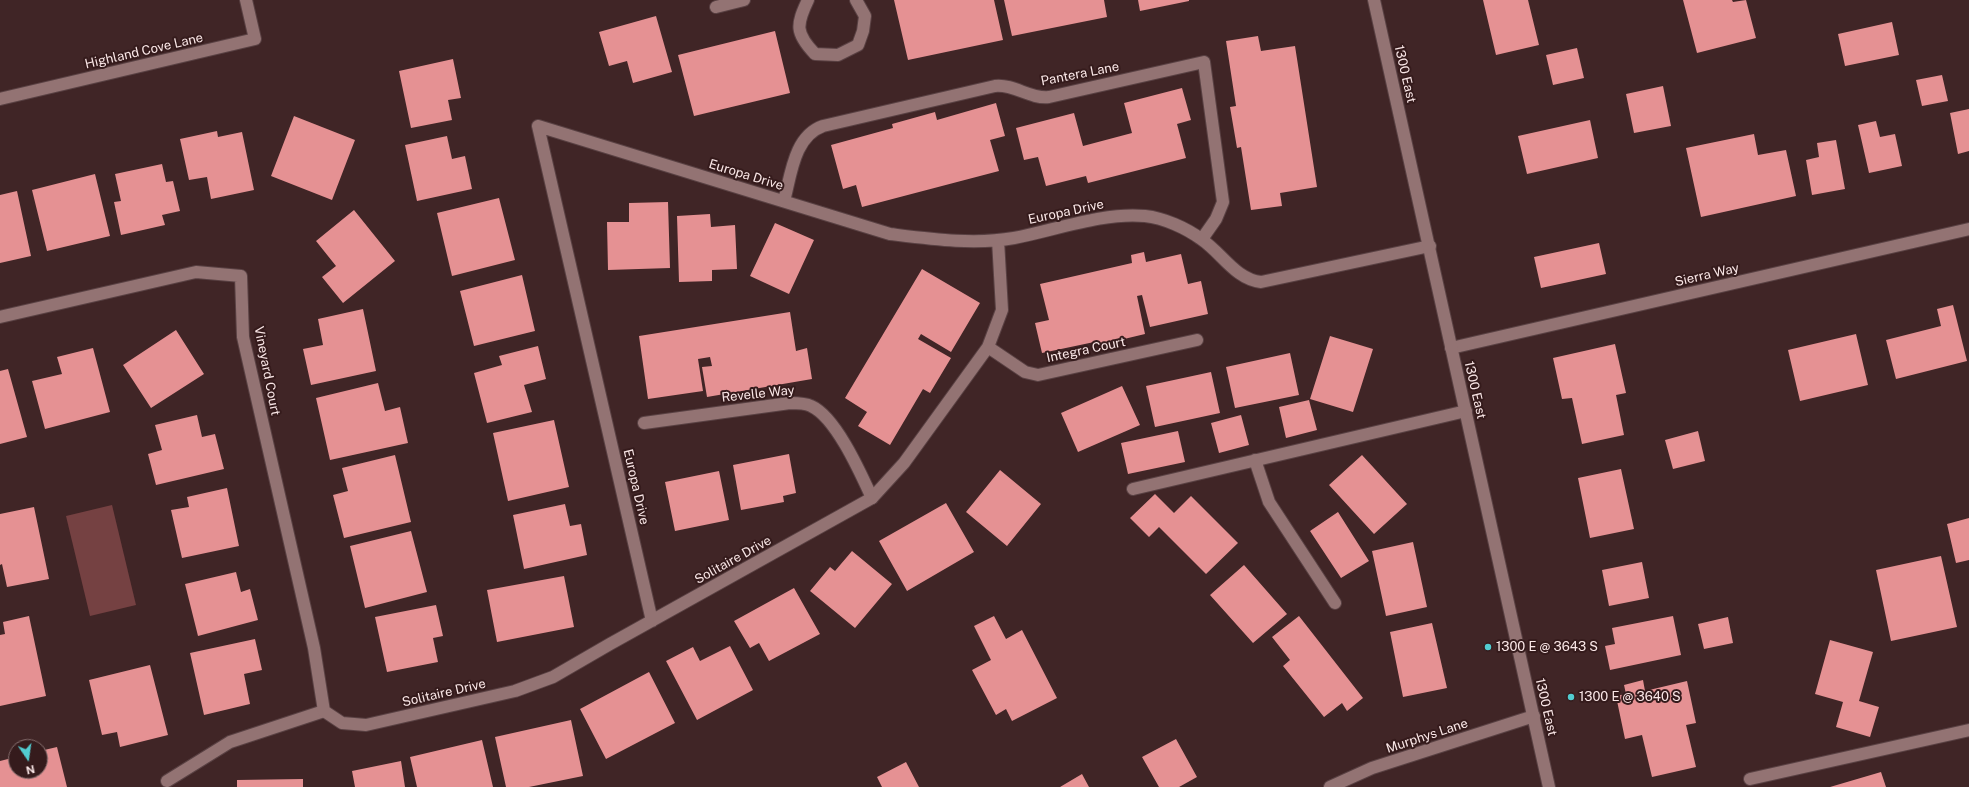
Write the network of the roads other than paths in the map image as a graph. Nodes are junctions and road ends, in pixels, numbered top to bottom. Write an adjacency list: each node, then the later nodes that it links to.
1 (246, 0): 7 (street, Highland Cove Lane)
2 (744, 0): 6 (street)
3 (808, 0): 4 (street)
4 (856, 0)
5 (1374, 0): 12 (street, 1300 East)
6 (716, 6)
7 (0, 99)
8 (784, 201): 10 (street, Pantera Lane); 11 (street, Europa Drive); 23 (street, Europa Drive)
9 (1969, 229): 16 (street, Sierra Way)
10 (1202, 239): 11 (street, Europa Drive); 12 (street, Europa Drive)
11 (998, 240): 15 (street, Solitaire Drive)
12 (1430, 246): 16 (street, 1300 East)
13 (0, 317): 24 (street, Vineyard Court)
14 (1197, 340): 15 (street, Integra Court)
15 (988, 346): 21 (street, Solitaire Drive)
16 (1451, 348): 17 (street, 1300 East)
17 (1466, 411): 19 (street); 25 (street, 1300 East)
18 (644, 423): 21 (street, Revelle Way)
19 (1255, 460): 20 (street); 22 (street)
20 (1133, 489)
21 (872, 498): 23 (street, Solitaire Drive)
22 (1335, 603)
23 (652, 621): 24 (street, Solitaire Drive)
24 (324, 711): 28 (street)
25 (1534, 716): 29 (street, Murphys Lane); 30 (street, 1300 East)
26 (1969, 730): 27 (street)
27 (1750, 779)
28 (167, 781)
29 (1330, 787)
30 (1549, 787)

